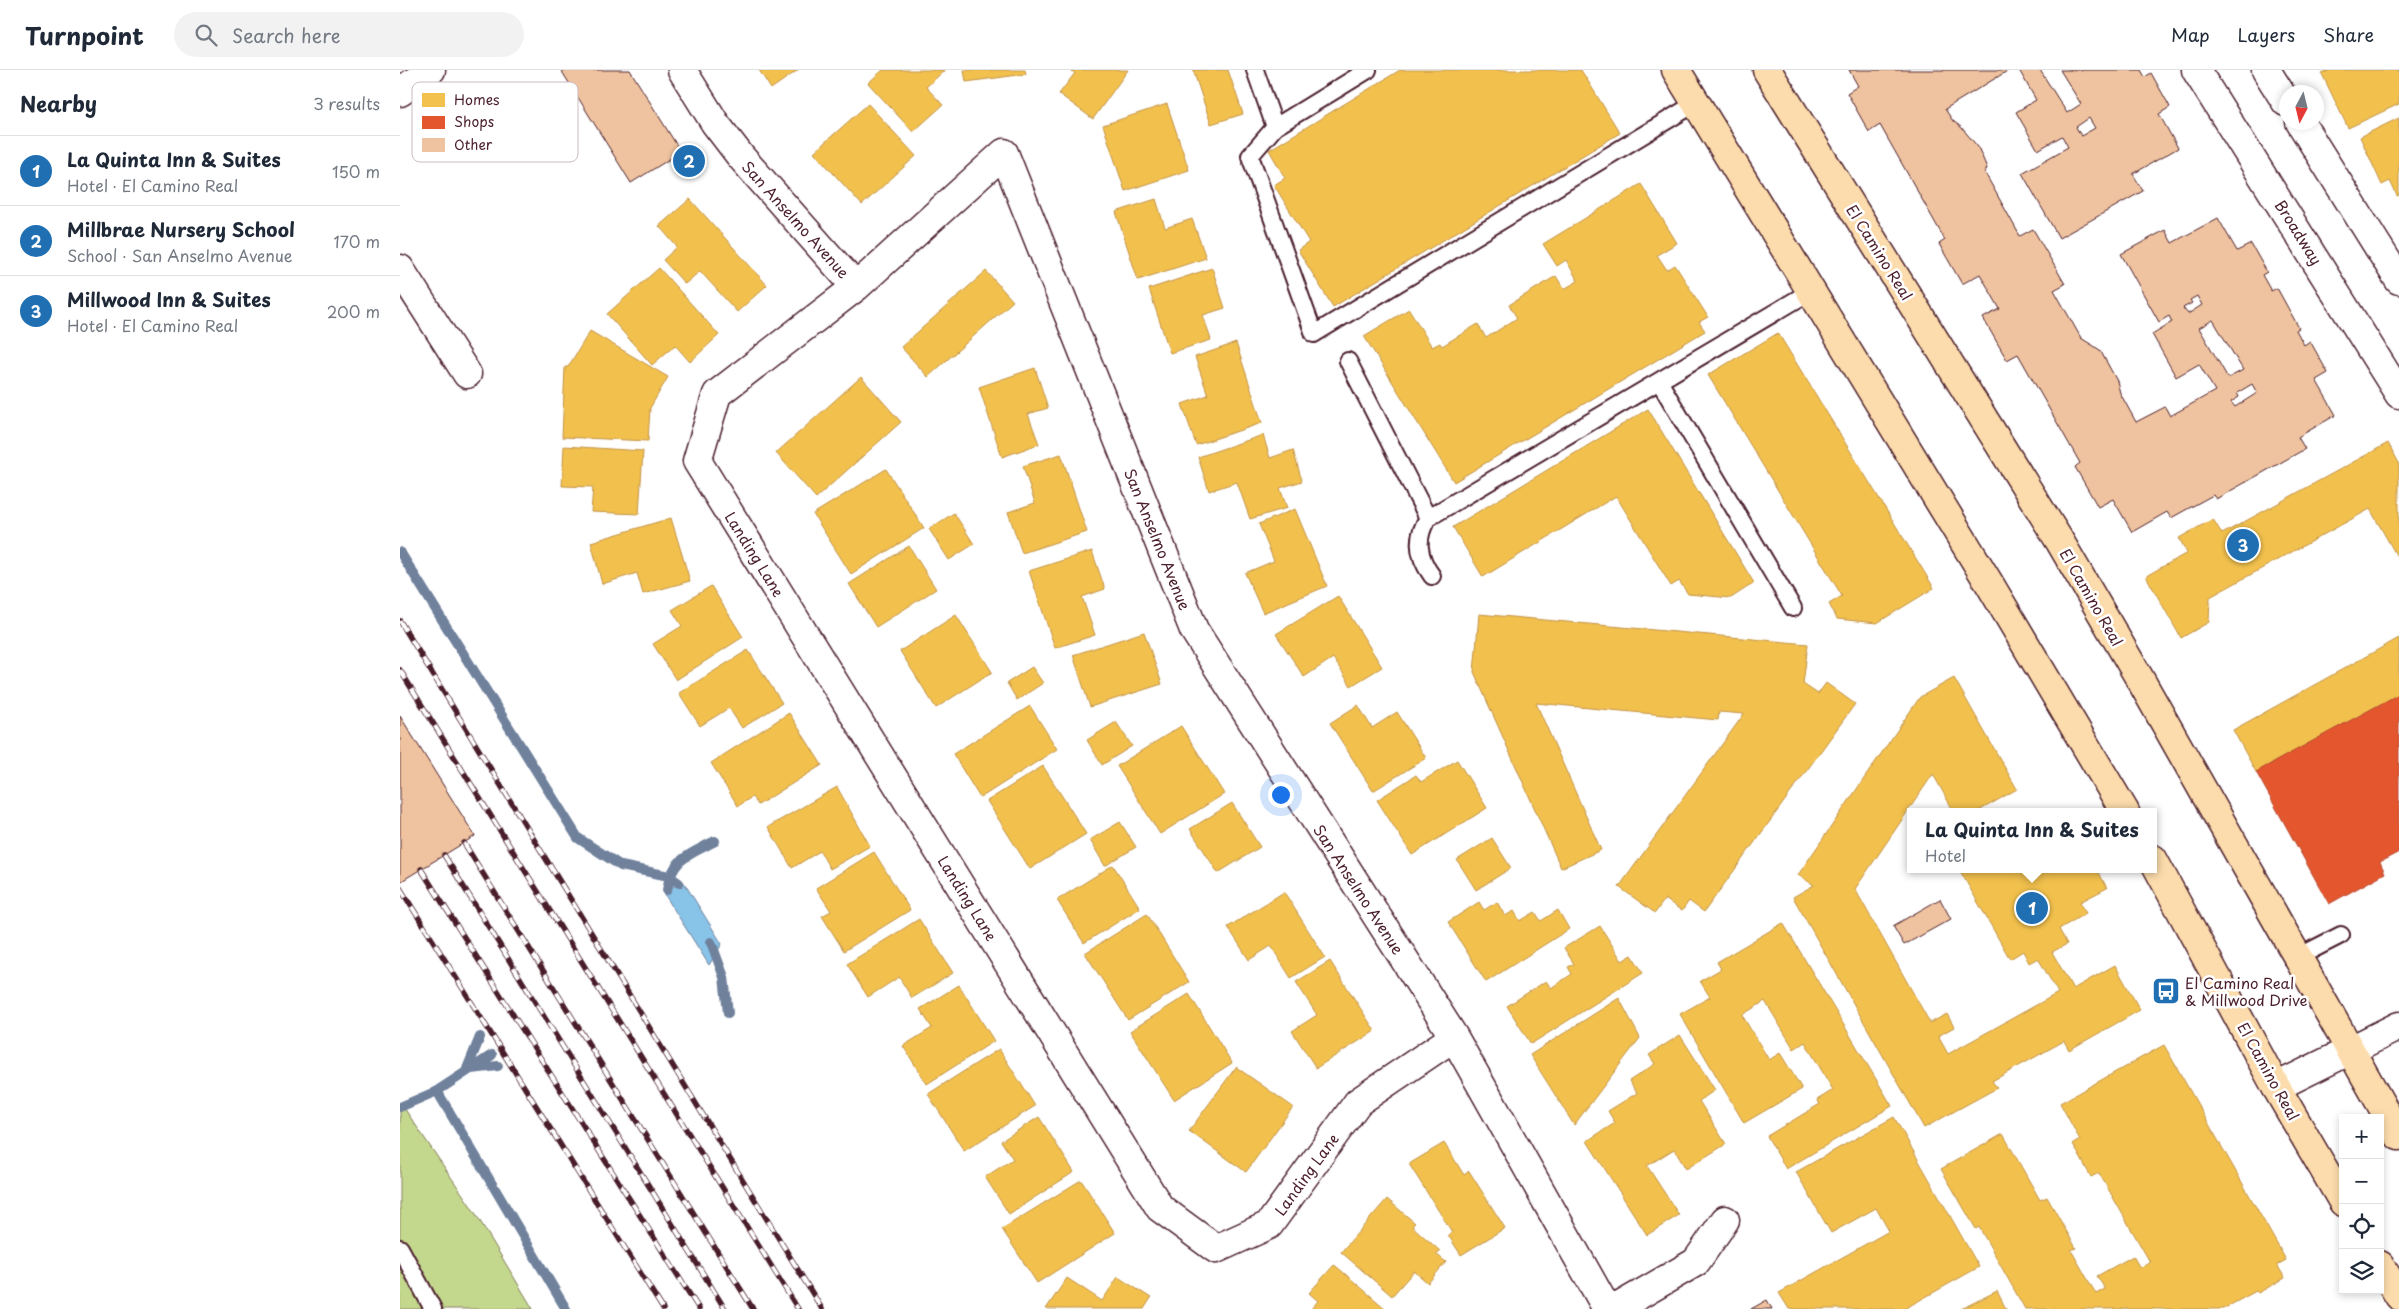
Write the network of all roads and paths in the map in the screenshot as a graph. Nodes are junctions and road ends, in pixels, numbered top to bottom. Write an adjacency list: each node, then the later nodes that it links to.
1 (431, 70): 9 (street)
2 (682, 70): 18 (street, San Anselmo Avenue)
3 (1255, 70): 14 (lane)
4 (1368, 70): 14 (lane)
5 (1676, 70): 13 (main road)
6 (1767, 70): 30 (main road, El Camino Real)
7 (2196, 70): 23 (street, Broadway)
8 (2266, 70): 11 (street)
9 (414, 82)
10 (412, 83): 12 (street)
11 (2279, 91)
12 (400, 92)
13 (1696, 103): 14 (lane); 19 (main road)
14 (1275, 127)
15 (2305, 130): 17 (street)
16 (400, 269): 21 (street)
17 (2399, 280)
18 (856, 287): 32 (street, San Anselmo Avenue); 32 (street, Landing Lane)
19 (1811, 291): 22 (lane); 27 (main road)
20 (1348, 361): 24 (lane)
21 (467, 374)
22 (1659, 381): 24 (lane); 26 (lane)
23 (2399, 394)
24 (1428, 518): 25 (lane)
25 (1432, 576)
26 (1793, 608)
27 (2123, 808)
28 (2157, 866): 34 (main road, El Camino Real)
29 (2341, 935): 30 (lane)
30 (2298, 957): 33 (main road, El Camino Real)
31 (2399, 1026): 33 (street)
32 (1454, 1037): 43 (street, San Anselmo Avenue)
33 (2350, 1050): 34 (street); 35 (main road, El Camino Real)
34 (2276, 1087): 36 (main road, El Camino Real)
35 (2399, 1136)
36 (2339, 1195)
37 (1725, 1220): 44 (street)
38 (400, 1248): 42 (lane)
39 (2384, 1272): 40 (main road)
40 (2399, 1296)
41 (2399, 1307): 45 (street)
42 (433, 1309)
43 (1607, 1309)
44 (1615, 1309)
45 (2395, 1309)

